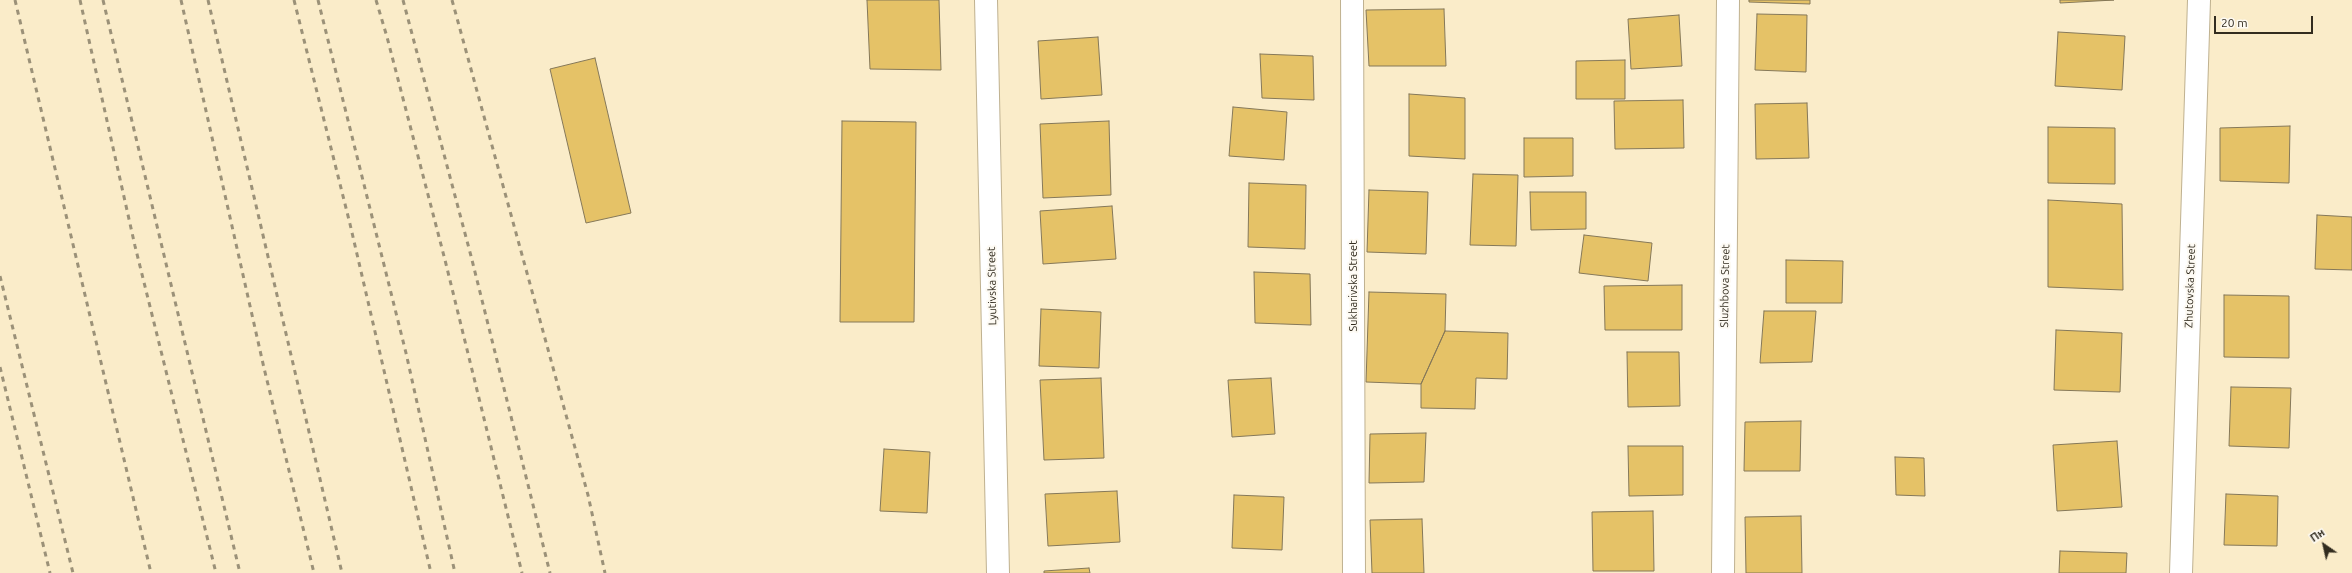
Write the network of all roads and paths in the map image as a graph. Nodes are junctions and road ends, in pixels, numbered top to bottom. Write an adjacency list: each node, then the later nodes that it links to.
1 (986, 0): 5 (street, Lyutivska Street)
2 (1352, 0): 6 (street, Sukharivska Street)
3 (1728, 0): 7 (street, Sluzhbova Street)
4 (2199, 0): 8 (street, Zhutovska Street)
5 (998, 573)
6 (1354, 573)
7 (1723, 573)
8 (2181, 573)

